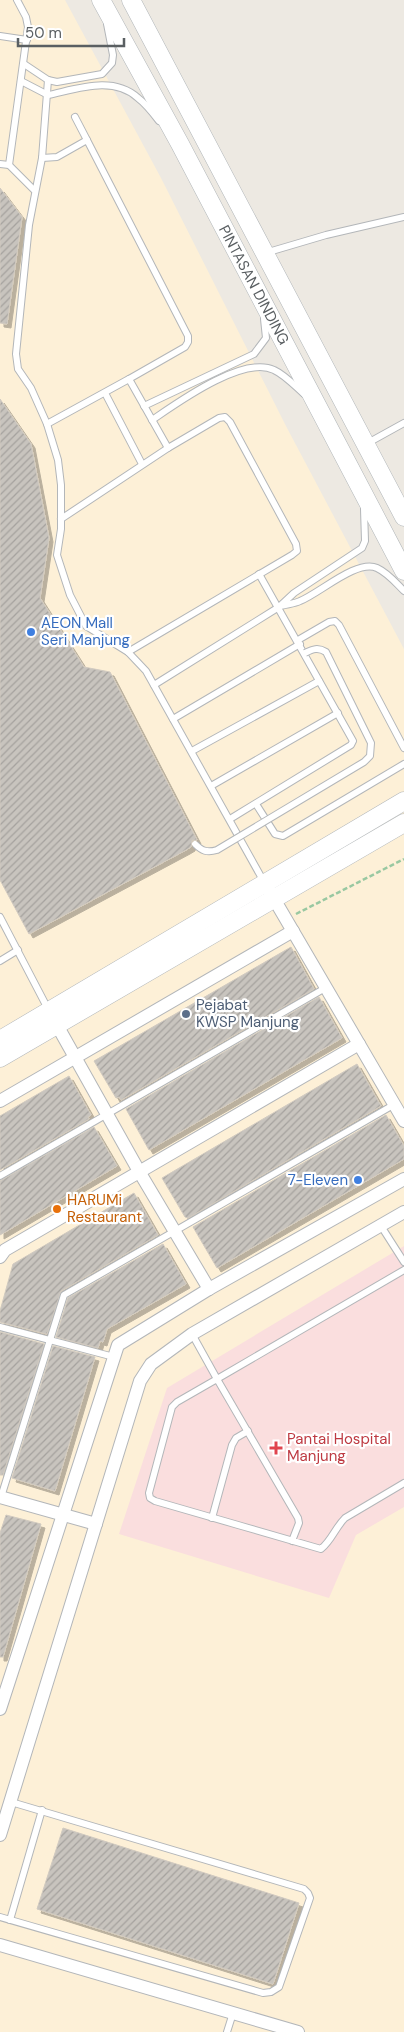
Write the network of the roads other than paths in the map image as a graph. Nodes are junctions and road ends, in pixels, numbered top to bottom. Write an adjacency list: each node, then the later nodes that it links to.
1 (17, 0): 5 (lane)
2 (131, 0): 18 (main road, PINTASAN DINDING)
3 (102, 2): 7 (lane); 12 (main road, PINTASAN DINDING)
4 (0, 36): 5 (lane)
5 (27, 40): 6 (lane)
6 (24, 64): 7 (lane); 8 (lane)
7 (48, 80): 9 (lane)
8 (21, 81): 9 (lane); 15 (lane)
9 (48, 95): 12 (lane); 13 (lane)
10 (75, 117): 11 (lane)
11 (87, 140): 13 (lane); 20 (lane)
12 (180, 144): 19 (main road, PINTASAN DINDING)
13 (42, 158): 16 (lane)
14 (0, 164): 15 (lane)
15 (9, 165): 16 (lane)
16 (34, 190): 26 (lane)
17 (404, 217): 18 (lane)
18 (264, 253): 27 (main road, PINTASAN DINDING)
19 (255, 286): 22 (main road, PINTASAN DINDING); 23 (lane)
20 (129, 379): 21 (lane); 23 (lane)
21 (105, 393): 26 (lane); 29 (lane)
22 (317, 405): 24 (lane); 30 (main road, PINTASAN DINDING)
23 (144, 406): 24 (lane)
24 (152, 420): 28 (lane)
25 (404, 423): 27 (lane)
26 (47, 424): 32 (lane)
27 (365, 444): 31 (main road, PINTASAN DINDING)
28 (168, 448): 29 (lane); 34 (lane)
29 (142, 464): 32 (lane)
30 (364, 492): 33 (main road, PINTASAN DINDING); 36 (lane)
31 (404, 517)
32 (61, 519): 38 (lane)
33 (404, 571)
34 (259, 574): 36 (lane); 38 (lane)
35 (404, 591): 36 (lane)
36 (279, 606): 37 (lane); 41 (lane)
37 (299, 642): 39 (lane); 43 (lane); 44 (lane)
38 (128, 652): 41 (lane)
39 (305, 653): 40 (lane); 52 (lane, bridge)
40 (319, 681): 42 (lane); 45 (lane)
41 (154, 685): 43 (lane)
42 (338, 713): 47 (lane); 49 (lane)
43 (173, 719): 45 (lane)
44 (404, 748)
45 (192, 751): 47 (lane)
46 (404, 764): 49 (lane)
47 (211, 786): 50 (lane)
48 (404, 801): 53 (main road)
49 (256, 804): 50 (lane)
50 (230, 819): 53 (lane)
51 (404, 822): 54 (main road)
52 (195, 844)
53 (265, 883): 54 (street); 60 (main road)
54 (274, 900): 56 (street); 60 (main road)
55 (0, 917): 57 (lane)
56 (294, 931): 59 (street); 64 (street)
57 (18, 950): 58 (lane); 60 (lane)
58 (0, 961)
59 (327, 988): 62 (street); 67 (lane)
60 (53, 1019): 61 (main road); 63 (main road); 64 (street)
61 (0, 1040)
62 (359, 1044): 66 (street); 69 (street)
63 (0, 1058)
64 (75, 1058): 65 (street); 67 (street)
65 (0, 1101)
66 (395, 1104): 68 (street); 74 (lane)
67 (107, 1115): 69 (street); 70 (lane)
68 (404, 1121)
69 (140, 1173): 74 (street); 75 (street)
70 (0, 1176)
71 (404, 1179): 78 (street)
72 (404, 1212): 73 (street)
73 (381, 1226): 76 (lane); 80 (street)
74 (175, 1233): 78 (street); 81 (lane)
75 (0, 1257)
76 (404, 1262)
77 (404, 1270): 83 (lane)
78 (209, 1289): 82 (street)
79 (0, 1327): 81 (lane)
80 (192, 1334): 83 (lane); 89 (street)
81 (49, 1339): 82 (lane); 86 (lane)
82 (114, 1357): 87 (street)
83 (217, 1379): 84 (lane); 88 (lane)
84 (248, 1431): 88 (lane); 90 (lane)
85 (404, 1483): 90 (lane)
86 (0, 1498): 87 (street)
87 (62, 1514): 89 (street); 91 (street)
88 (212, 1518): 90 (lane)
89 (96, 1524): 92 (street)
90 (292, 1541)
91 (0, 1709)
92 (11, 1802): 93 (lane); 94 (street)
93 (42, 1810): 96 (lane); 96 (lane)
94 (0, 1836)
95 (0, 1917): 96 (lane)
96 (10, 1920)
97 (0, 1945): 98 (street)
98 (233, 2013): 99 (lane); 100 (street)
99 (227, 2032)
100 (298, 2032)

